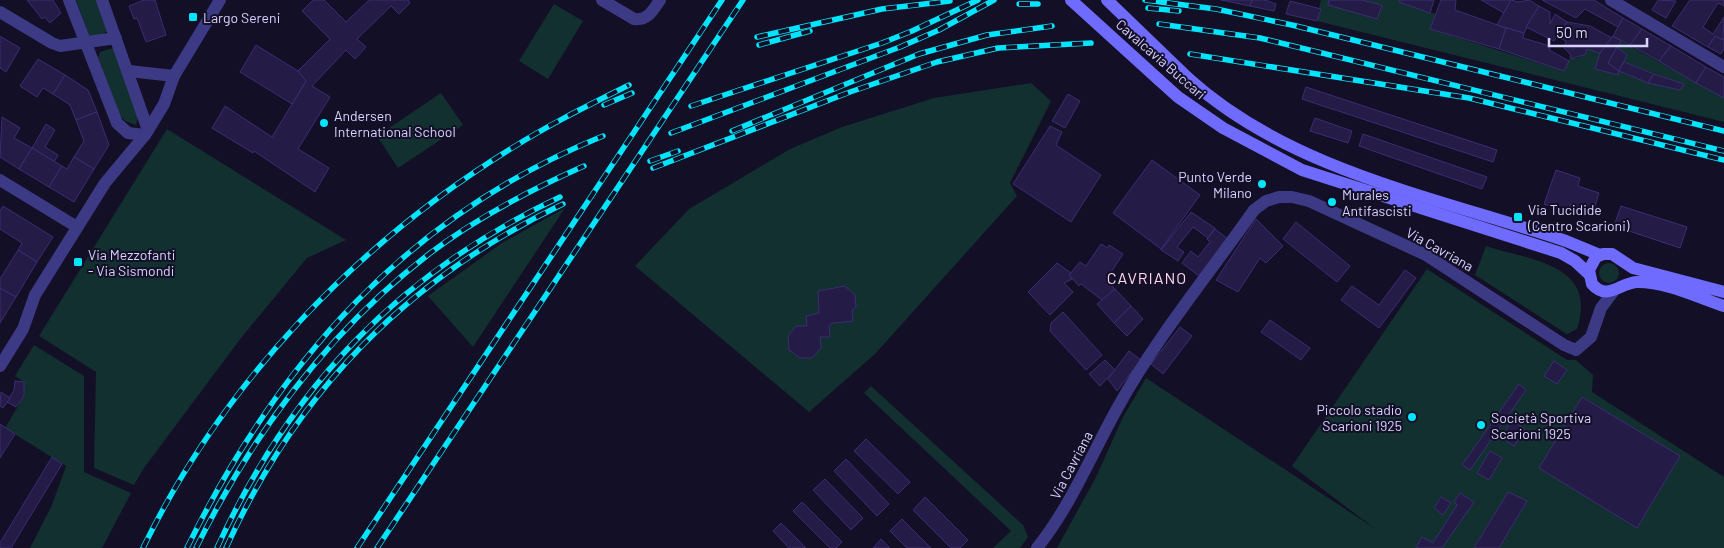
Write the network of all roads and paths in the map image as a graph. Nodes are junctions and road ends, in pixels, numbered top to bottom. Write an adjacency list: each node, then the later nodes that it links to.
1 (68, 0): 11 (street)
2 (102, 0): 10 (street)
3 (220, 0): 14 (street)
4 (602, 0): 5 (street)
5 (660, 0)
6 (1071, 0): 17 (street, Cavalcavia Buccari, bridge)
7 (1107, 0): 17 (street, Cavalcavia Buccari, bridge)
8 (1611, 0): 12 (street)
9 (0, 12): 11 (street)
10 (116, 38): 11 (street); 13 (street)
11 (84, 42): 15 (street)
12 (1724, 67)
13 (128, 71): 14 (street); 15 (street)
14 (174, 76): 15 (street)
15 (147, 132): 18 (street)
16 (0, 180): 18 (street)
17 (1460, 214): 19 (street); 21 (street)
18 (78, 227): 27 (street)
19 (1600, 255): 20 (street); 21 (street)
20 (1625, 263): 23 (street); 24 (street)
21 (1589, 274): 22 (street)
22 (1596, 288): 23 (street); 26 (street)
23 (1618, 288): 25 (street); 26 (street, Via Cavriana)
24 (1724, 292)
25 (1724, 306)
26 (1601, 308): 28 (street, Via Cavriana)
27 (2, 358)
28 (1037, 548)

